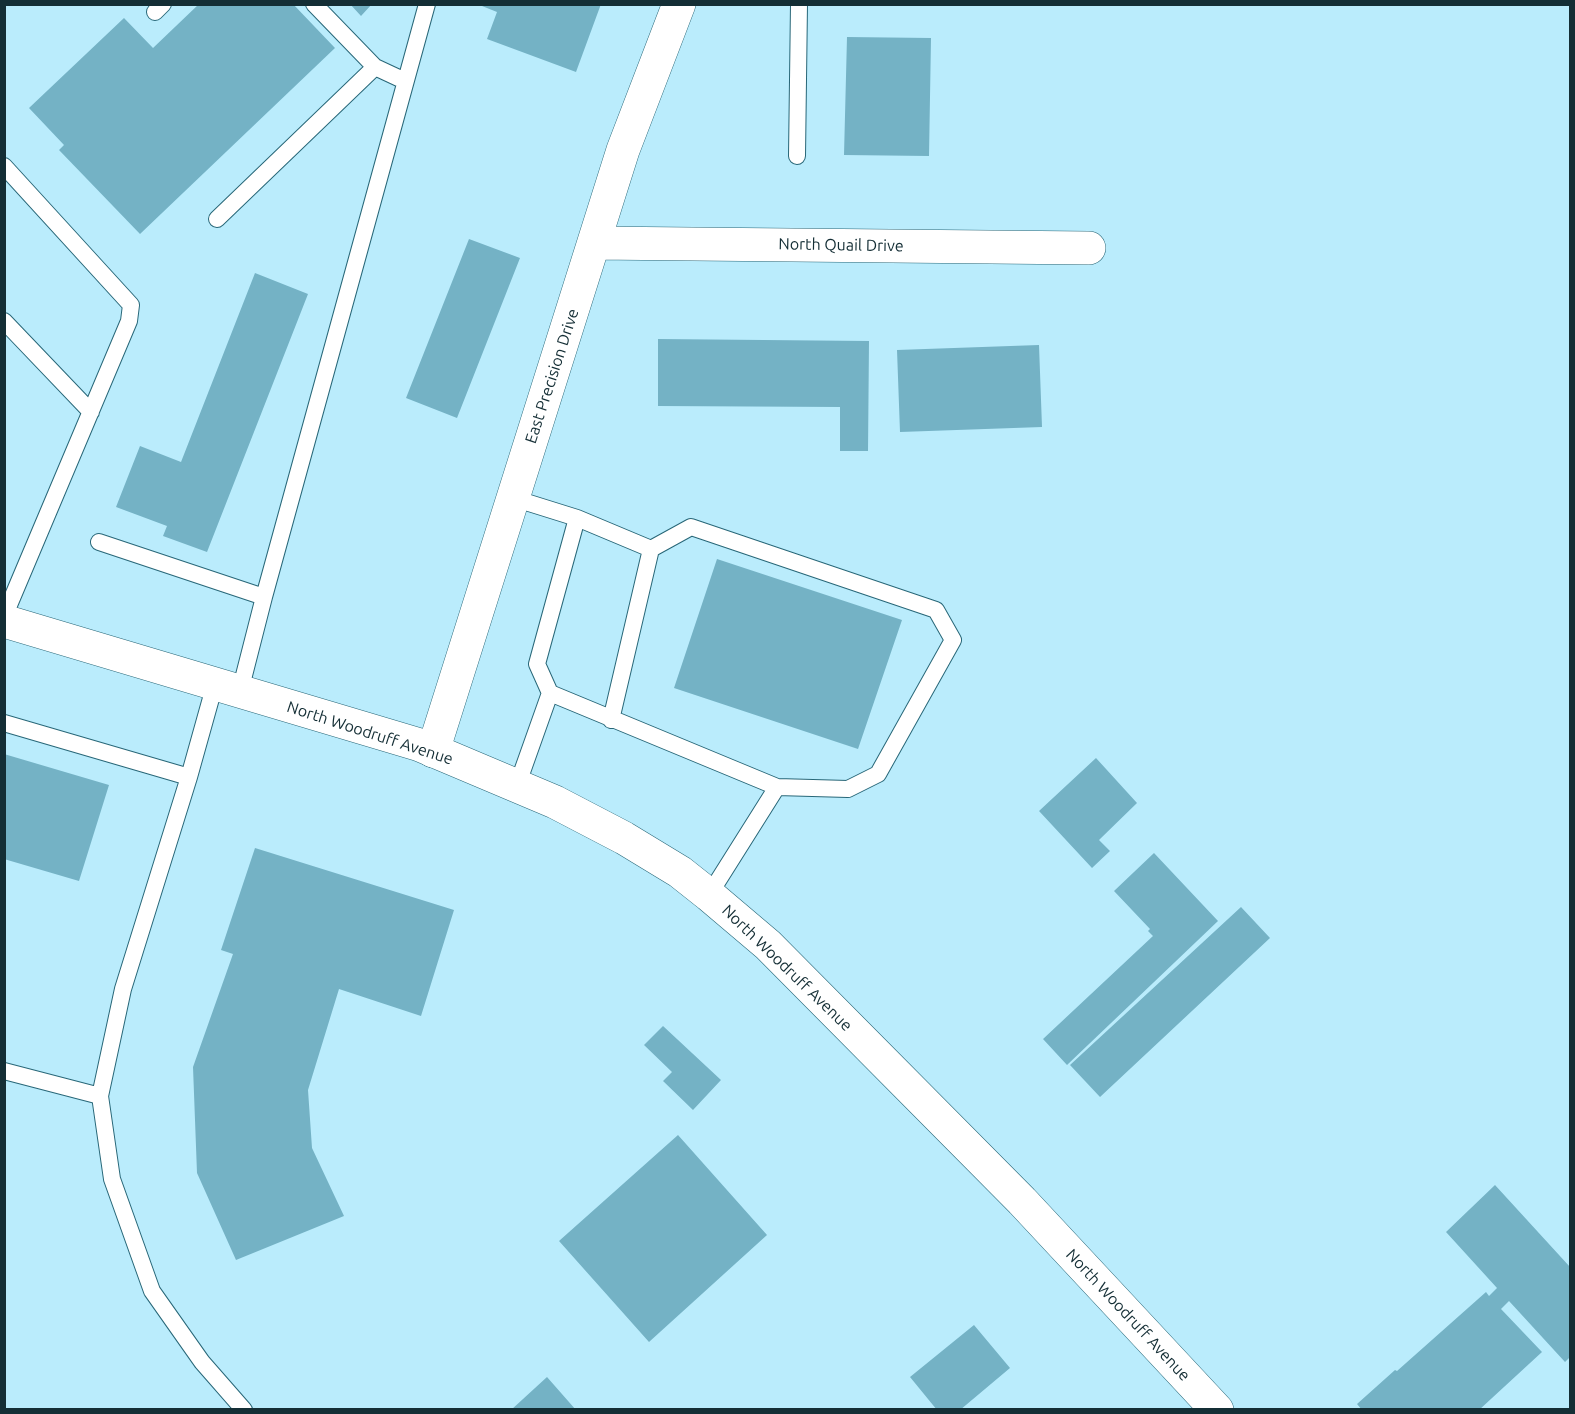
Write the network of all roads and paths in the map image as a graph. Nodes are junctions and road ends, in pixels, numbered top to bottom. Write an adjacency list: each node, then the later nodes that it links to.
1 (314, 4): 5 (lane)
2 (427, 4): 6 (lane)
3 (679, 4): 10 (main road, East Precision Drive)
4 (799, 4): 7 (lane)
5 (375, 67): 6 (lane); 9 (lane)
6 (405, 81): 18 (lane)
7 (797, 156)
8 (4, 166): 13 (lane)
9 (217, 219)
10 (594, 243): 11 (main road, North Quail Drive); 14 (main road, East Precision Drive)
11 (1089, 248)
12 (4, 321): 13 (lane)
13 (91, 412): 19 (lane)
14 (513, 498): 15 (lane); 24 (main road, East Precision Drive)
15 (577, 518): 17 (lane); 21 (lane)
16 (99, 543): 18 (lane)
17 (651, 549): 22 (lane); 27 (lane)
18 (264, 597): 20 (lane)
19 (4, 619): 20 (main road, North Woodruff Avenue)
20 (227, 688): 24 (main road, North Woodruff Avenue); 25 (lane)
21 (550, 693): 22 (lane); 26 (lane)
22 (612, 720): 27 (lane)
23 (4, 723): 25 (lane)
24 (433, 751): 26 (main road, North Woodruff Avenue)
25 (189, 777): 30 (lane)
26 (517, 786): 28 (main road, North Woodruff Avenue)
27 (777, 787): 28 (lane)
28 (709, 895): 32 (main road, North Woodruff Avenue)
29 (4, 1071): 30 (lane)
30 (99, 1096): 31 (lane)
31 (244, 1410)
32 (1217, 1410)

